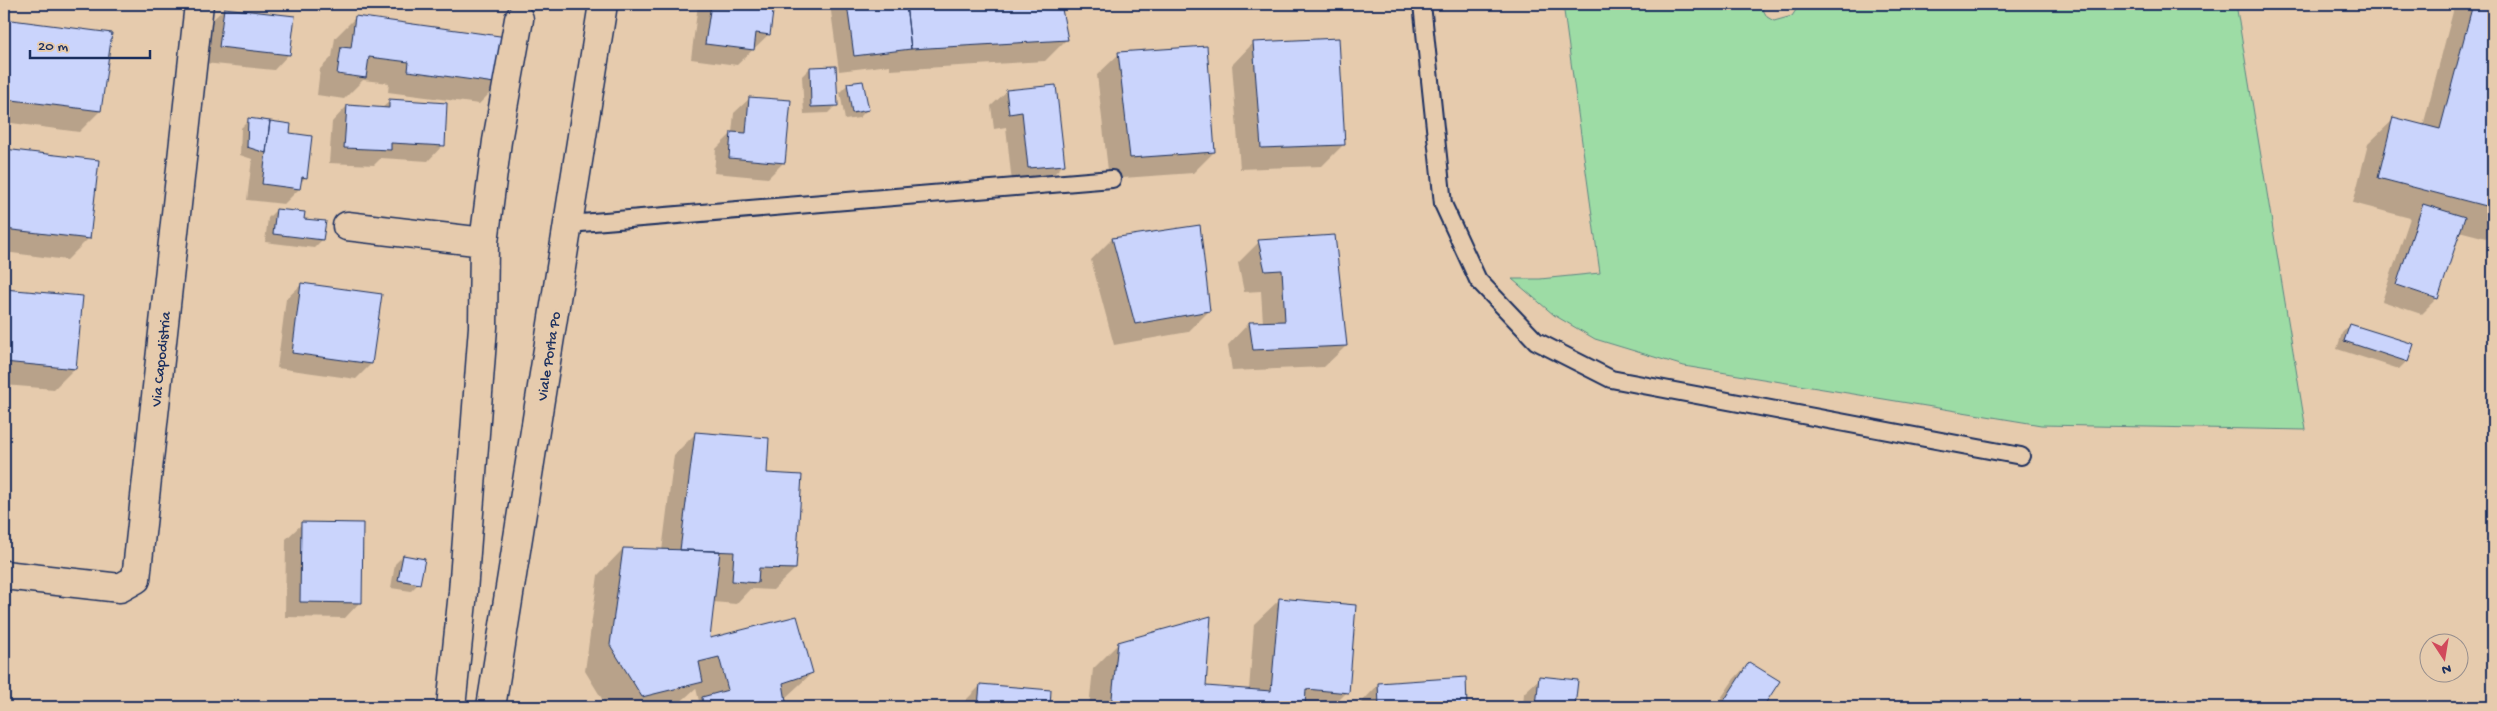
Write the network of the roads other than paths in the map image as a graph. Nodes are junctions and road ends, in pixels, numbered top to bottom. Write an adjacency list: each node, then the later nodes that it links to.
1 (199, 4): 10 (street, Via Capodistria)
2 (603, 4): 6 (street, Viale Porta Po)
3 (1422, 4): 9 (lane)
4 (519, 19): 8 (street)
5 (1112, 178): 6 (lane)
6 (569, 224): 12 (street, Viale Porta Po)
7 (348, 226): 8 (street)
8 (484, 242): 11 (street)
9 (2021, 456)
10 (4, 575)
11 (451, 707)
12 (491, 707)

